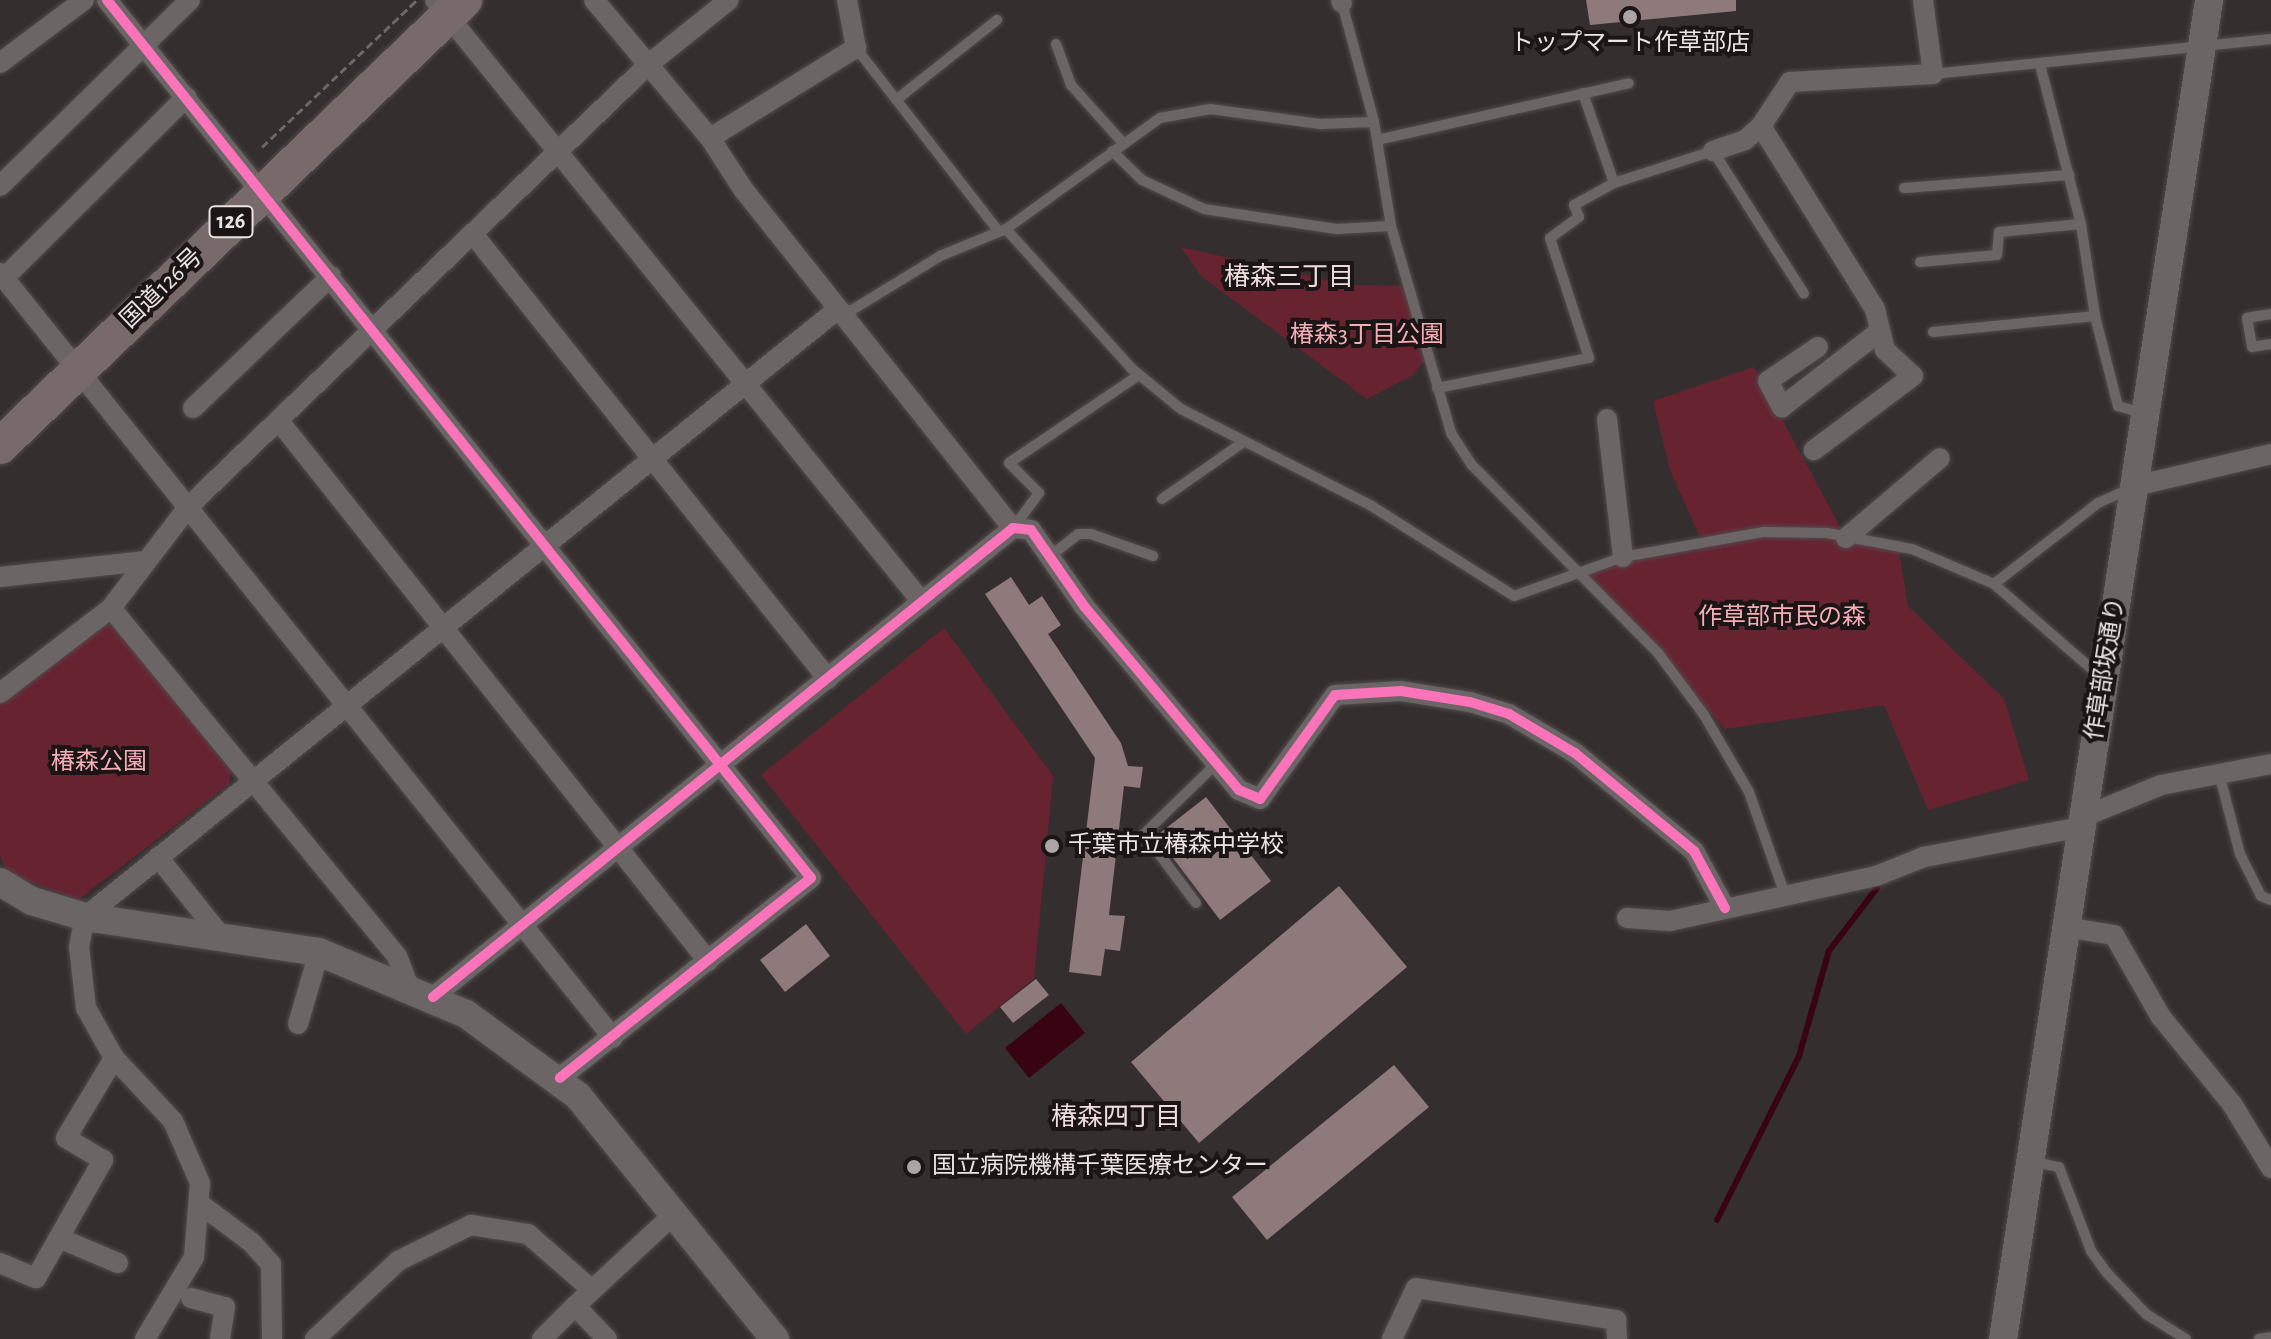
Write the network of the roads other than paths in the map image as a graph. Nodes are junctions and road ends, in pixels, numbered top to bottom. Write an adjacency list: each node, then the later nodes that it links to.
1 (84, 0): 17 (street)
2 (107, 0): 14 (street)
3 (190, 0): 14 (street)
4 (594, 0): 18 (street)
5 (729, 0): 18 (street)
6 (847, 0): 16 (street)
7 (1923, 0): 20 (street)
8 (2209, 0): 15 (street, 作草部坂通り)
9 (1342, 2): 25 (lane)
10 (439, 3): 30 (street); 33 (highway, 国道126号 / 126)
11 (997, 20): 24 (lane)
12 (2271, 39): 15 (lane)
13 (1056, 44): 29 (lane)
14 (145, 45): 23 (street); 36 (street)
15 (2202, 47): 19 (lane); 59 (street, 作草部坂通り)
16 (856, 48): 24 (lane); 27 (street)
17 (0, 63)
18 (649, 64): 27 (street); 30 (street)
19 (2040, 64): 20 (lane); 34 (lane)
20 (1933, 74): 26 (street)
21 (1629, 83): 22 (lane)
22 (1583, 93): 28 (lane); 35 (lane)
23 (186, 97): 33 (street); 43 (street)
24 (896, 100): 40 (lane)
25 (1374, 122): 28 (lane); 29 (lane)
26 (1761, 126): 32 (street); 50 (street)
27 (710, 138): 46 (street)
28 (1377, 140): 39 (lane)
29 (1123, 143): 31 (lane)
30 (561, 148): 41 (street); 56 (street)
31 (1112, 151): 39 (lane); 40 (lane)
32 (1713, 151): 35 (lane); 45 (lane)
33 (257, 172): 44 (street); 54 (highway, 国道126号 / 126)
34 (2069, 175): 37 (lane); 38 (lane)
35 (1614, 183): 57 (lane)
36 (0, 186)
37 (1904, 188)
38 (2081, 224): 42 (lane); 48 (lane)
39 (1391, 226): 57 (lane)
40 (1001, 229): 46 (lane); 55 (lane)
41 (473, 234): 49 (street); 68 (street)
42 (1920, 262)
43 (2, 276): 54 (street)
44 (331, 276): 49 (street); 58 (street)
45 (1804, 294)
46 (838, 309): 56 (street); 72 (street)
47 (2271, 314): 52 (lane)
48 (2095, 316): 51 (lane); 59 (lane)
49 (375, 328): 62 (street); 74 (street)
50 (1880, 331): 53 (street); 65 (street)
51 (1933, 332)
52 (2271, 344)
53 (1818, 347)
54 (73, 364): 61 (highway, 国道126号 / 126); 64 (highway, 国道126号 / 126); 71 (street)
55 (1139, 375): 63 (lane); 72 (lane)
56 (748, 382): 68 (street); 82 (street)
57 (1437, 388): 79 (lane)
58 (193, 408)
59 (2145, 414): 69 (street, 作草部坂通り)
60 (1607, 419): 77 (street)
61 (0, 421)
62 (279, 421): 71 (street); 84 (street)
63 (1242, 443): 70 (lane); 79 (lane)
64 (0, 446)
65 (1814, 450)
66 (2271, 454): 69 (street)
67 (1940, 458): 73 (street)
68 (653, 459): 74 (street); 85 (street)
69 (2135, 486): 81 (lane); 86 (street, 作草部坂通り)
70 (1162, 499)
71 (189, 506): 78 (street); 88 (street)
72 (1013, 528): 76 (street); 82 (street)
73 (1846, 538): 77 (lane); 81 (lane)
74 (548, 544): 84 (street); 91 (street)
75 (1153, 556): 76 (lane)
76 (1049, 557): 90 (street)
77 (1623, 557): 79 (lane)
78 (146, 561): 80 (street); 83 (street)
79 (1577, 569): 98 (lane)
80 (0, 577)
81 (1994, 584): 86 (lane)
82 (922, 602): 85 (street)
83 (111, 608): 87 (street); 93 (street)
84 (443, 627): 88 (street); 95 (street)
85 (828, 679): 91 (street)
86 (2105, 680): 94 (street, 作草部坂通り)
87 (0, 693)
88 (346, 704): 93 (street); 104 (street)
89 (2271, 764): 92 (street)
90 (1215, 765): 100 (lane); 101 (street)
91 (721, 766): 95 (street); 108 (street)
92 (2218, 771): 94 (street); 99 (lane)
93 (251, 780): 96 (street); 109 (street)
94 (2082, 822): 98 (street); 105 (street, 作草部坂通り)
95 (618, 850): 104 (street); 108 (street)
96 (158, 857): 102 (street); 106 (street)
97 (0, 882): 102 (street)
98 (1785, 895): 101 (street)
99 (2271, 900)
100 (1196, 903)
101 (1725, 908): 103 (street)
102 (85, 917): 106 (street); 112 (street)
103 (1627, 918)
104 (523, 927): 109 (street); 111 (street)
105 (2065, 927): 114 (street, 作草部坂通り); 115 (street)
106 (220, 935): 107 (street)
107 (319, 952): 109 (street); 110 (street)
108 (708, 961): 111 (street)
109 (421, 991): 113 (street)
110 (298, 1024)
111 (613, 1038): 113 (street)
112 (114, 1058): 116 (street); 118 (street)
113 (560, 1078): 117 (street)
114 (2030, 1160): 134 (street, 作草部坂通り); 135 (lane)
115 (2271, 1168)
116 (200, 1204): 125 (street); 127 (street)
117 (672, 1216): 121 (street); 131 (street)
118 (59, 1238): 119 (street); 120 (street)
119 (0, 1263)
120 (118, 1263)
121 (591, 1289): 123 (street); 128 (street)
122 (191, 1298): 126 (street)
123 (575, 1306): 129 (street); 130 (street)
124 (2271, 1337): 136 (lane)
125 (145, 1339)
126 (220, 1339)
127 (272, 1339)
128 (315, 1339)
129 (542, 1339)
130 (607, 1339)
131 (775, 1339)
132 (1392, 1339): 133 (street)
133 (1617, 1339)
134 (2003, 1339)
135 (2186, 1339)
136 (2259, 1339)

